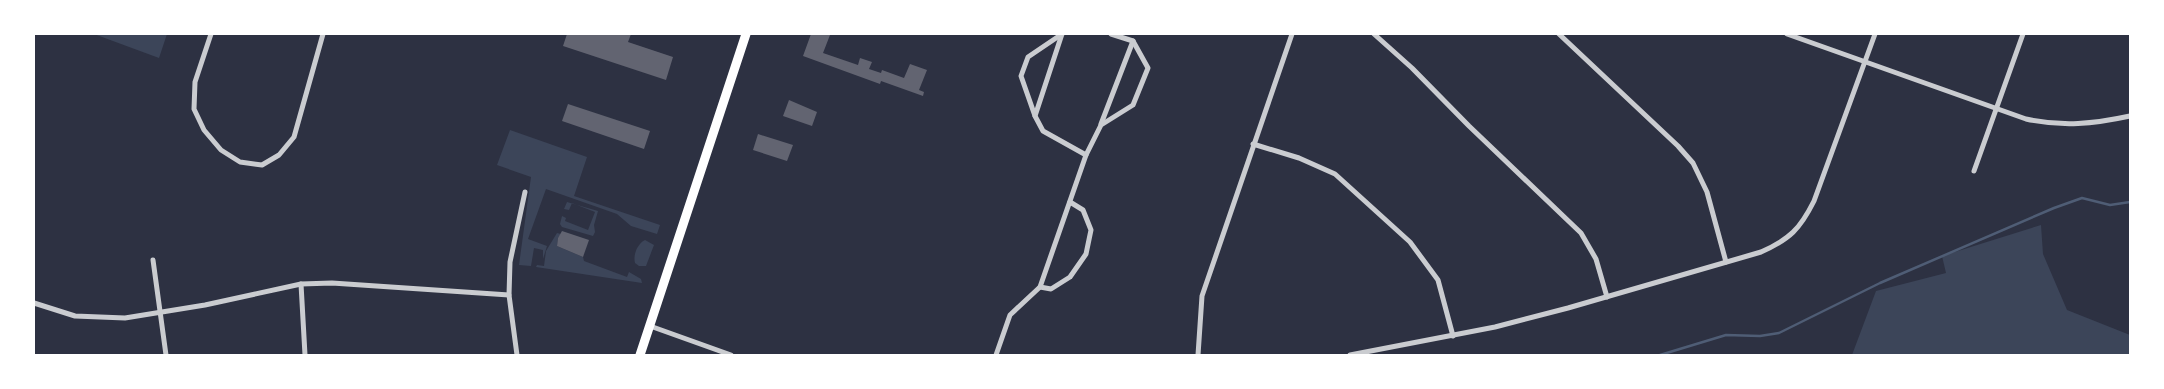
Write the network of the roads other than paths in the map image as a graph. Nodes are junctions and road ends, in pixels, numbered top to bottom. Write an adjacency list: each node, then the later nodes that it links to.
1 (210, 34): 2 (street)
2 (324, 34)
3 (746, 34): 31 (highway)
4 (1062, 34): 15 (street); 15 (street)
5 (1111, 34): 12 (street)
6 (1292, 34): 18 (street)
7 (1374, 34): 28 (street)
8 (1559, 34): 24 (street)
9 (1787, 34): 13 (street)
10 (1875, 34): 13 (street)
11 (2023, 34): 14 (street)
12 (1133, 41): 17 (street); 17 (street)
13 (1865, 62): 14 (street); 24 (street)
14 (1996, 109): 16 (street); 20 (street)
15 (1035, 116): 19 (street)
16 (2130, 116)
17 (1101, 124): 19 (street)
18 (1253, 144): 32 (street); 39 (street)
19 (1086, 155): 22 (street)
20 (1974, 171)
21 (524, 192): 27 (street)
22 (1070, 202): 26 (street); 26 (street)
23 (153, 260): 30 (street)
24 (1726, 262): 28 (street)
25 (301, 284): 27 (street); 30 (street); 34 (street)
26 (1040, 287): 38 (street)
27 (510, 295): 35 (street)
28 (1607, 297): 32 (street)
29 (34, 303): 30 (street)
30 (160, 312): 33 (street)
31 (650, 326): 36 (highway); 37 (street)
32 (1453, 336): 40 (street)
33 (166, 355)
34 (305, 355)
35 (517, 355)
36 (640, 355)
37 (731, 355)
38 (996, 355)
39 (1198, 355)
40 (1350, 355)

